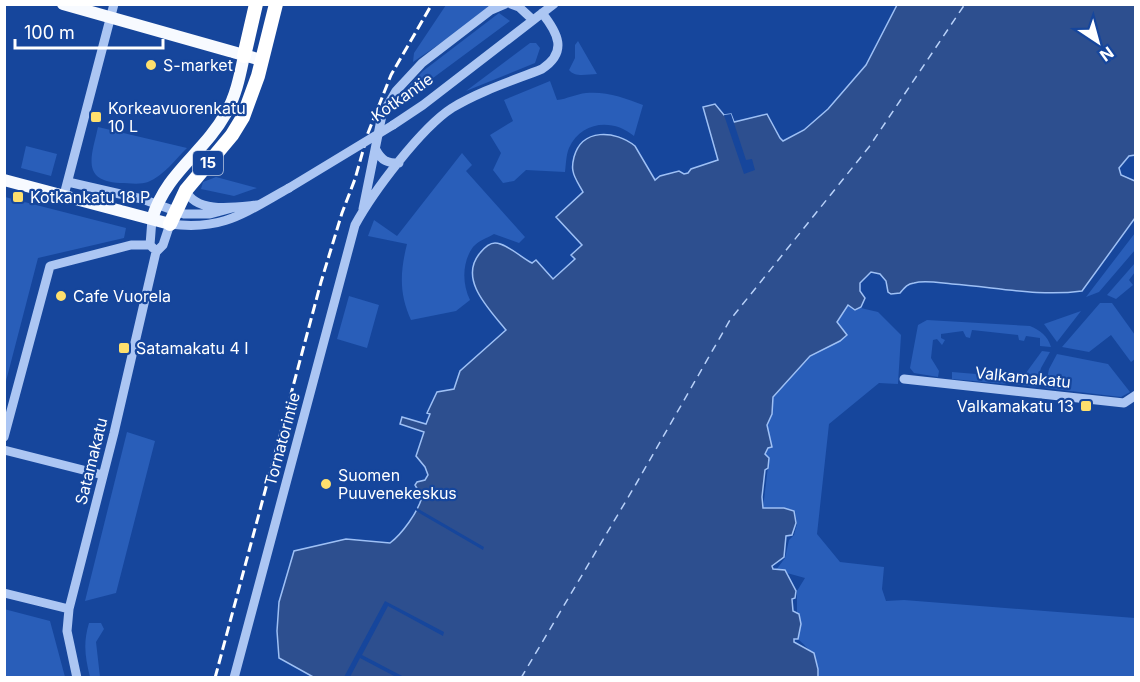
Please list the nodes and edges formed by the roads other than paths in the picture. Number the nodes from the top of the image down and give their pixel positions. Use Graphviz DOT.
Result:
graph roads {
  1 [pos="63,4"];
  2 [pos="114,4"];
  3 [pos="256,4"];
  4 [pos="276,4"];
  5 [pos="505,4"];
  6 [pos="511,4"];
  7 [pos="554,4"];
  8 [pos="542,13"];
  9 [pos="111,18"];
  10 [pos="532,20"];
  11 [pos="244,56"];
  12 [pos="261,60"];
  13 [pos="376,150"];
  14 [pos="399,163"];
  15 [pos="4,180"];
  16 [pos="68,182"];
  17 [pos="186,190"];
  18 [pos="64,195"];
  19 [pos="156,204"];
  20 [pos="260,204"];
  21 [pos="236,207"];
  22 [pos="363,210"];
  23 [pos="172,217"];
  24 [pos="152,219"];
  25 [pos="153,248"];
  26 [pos="904,379"];
  27 [pos="1136,395"];
  28 [pos="4,437"];
  29 [pos="4,450"];
  30 [pos="103,475"];
  31 [pos="4,593"];
  32 [pos="69,609"];
  33 [pos="77,678"];
  34 [pos="234,678"];
  1 -- 9 [label="main road"];
  2 -- 9 [label="street"];
  3 -- 11 [label="highway, 15"];
  4 -- 12 [label="highway, 15"];
  5 -- 13 [label="street, Tornatorintie"];
  6 -- 10 [label="street"];
  7 -- 8 [label="street, Kotkantie"];
  8 -- 10 [label="street, Kotkantie"];
  8 -- 14 [label="street, Tornatorintie"];
  9 -- 11 [label="main road"];
  9 -- 16 [label="street"];
  10 -- 20 [label="street, Kotkantie, bridge"];
  11 -- 12 [label="main road"];
  11 -- 19 [label="main road, 15"];
  12 -- 17 [label="highway, 15"];
  13 -- 14 [label="street"];
  13 -- 22 [label="street, Tornatorintie"];
  14 -- 22 [label="street, Tornatorintie"];
  15 -- 18 [label="main road, Kotkantie"];
  16 -- 18 [label="street"];
  16 -- 19 [label="street, Kotkantie"];
  17 -- 21 [label="street, Kotkantie"];
  17 -- 23 [label="highway, 15"];
  18 -- 24 [label="main road, Kotkantie"];
  19 -- 23 [label="street, Kotkantie"];
  19 -- 24 [label="main road, 15"];
  20 -- 21 [label="street, Kotkantie"];
  20 -- 23 [label="street, Kotkantie"];
  21 -- 23 [label="street, Kotkantie"];
  22 -- 34 [label="street, Tornatorintie"];
  23 -- 24 [label="main road, Kotkantie"];
  23 -- 25 [label="street, Satamakatu"];
  24 -- 25 [label="street, Satamakatu"];
  25 -- 28 [label="street"];
  25 -- 30 [label="street, Satamakatu"];
  26 -- 27 [label="street, Valkamakatu"];
  29 -- 30 [label="street"];
  30 -- 32 [label="street, Satamakatu"];
  31 -- 32 [label="street"];
  32 -- 33 [label="street, Satamakatu"];
}
